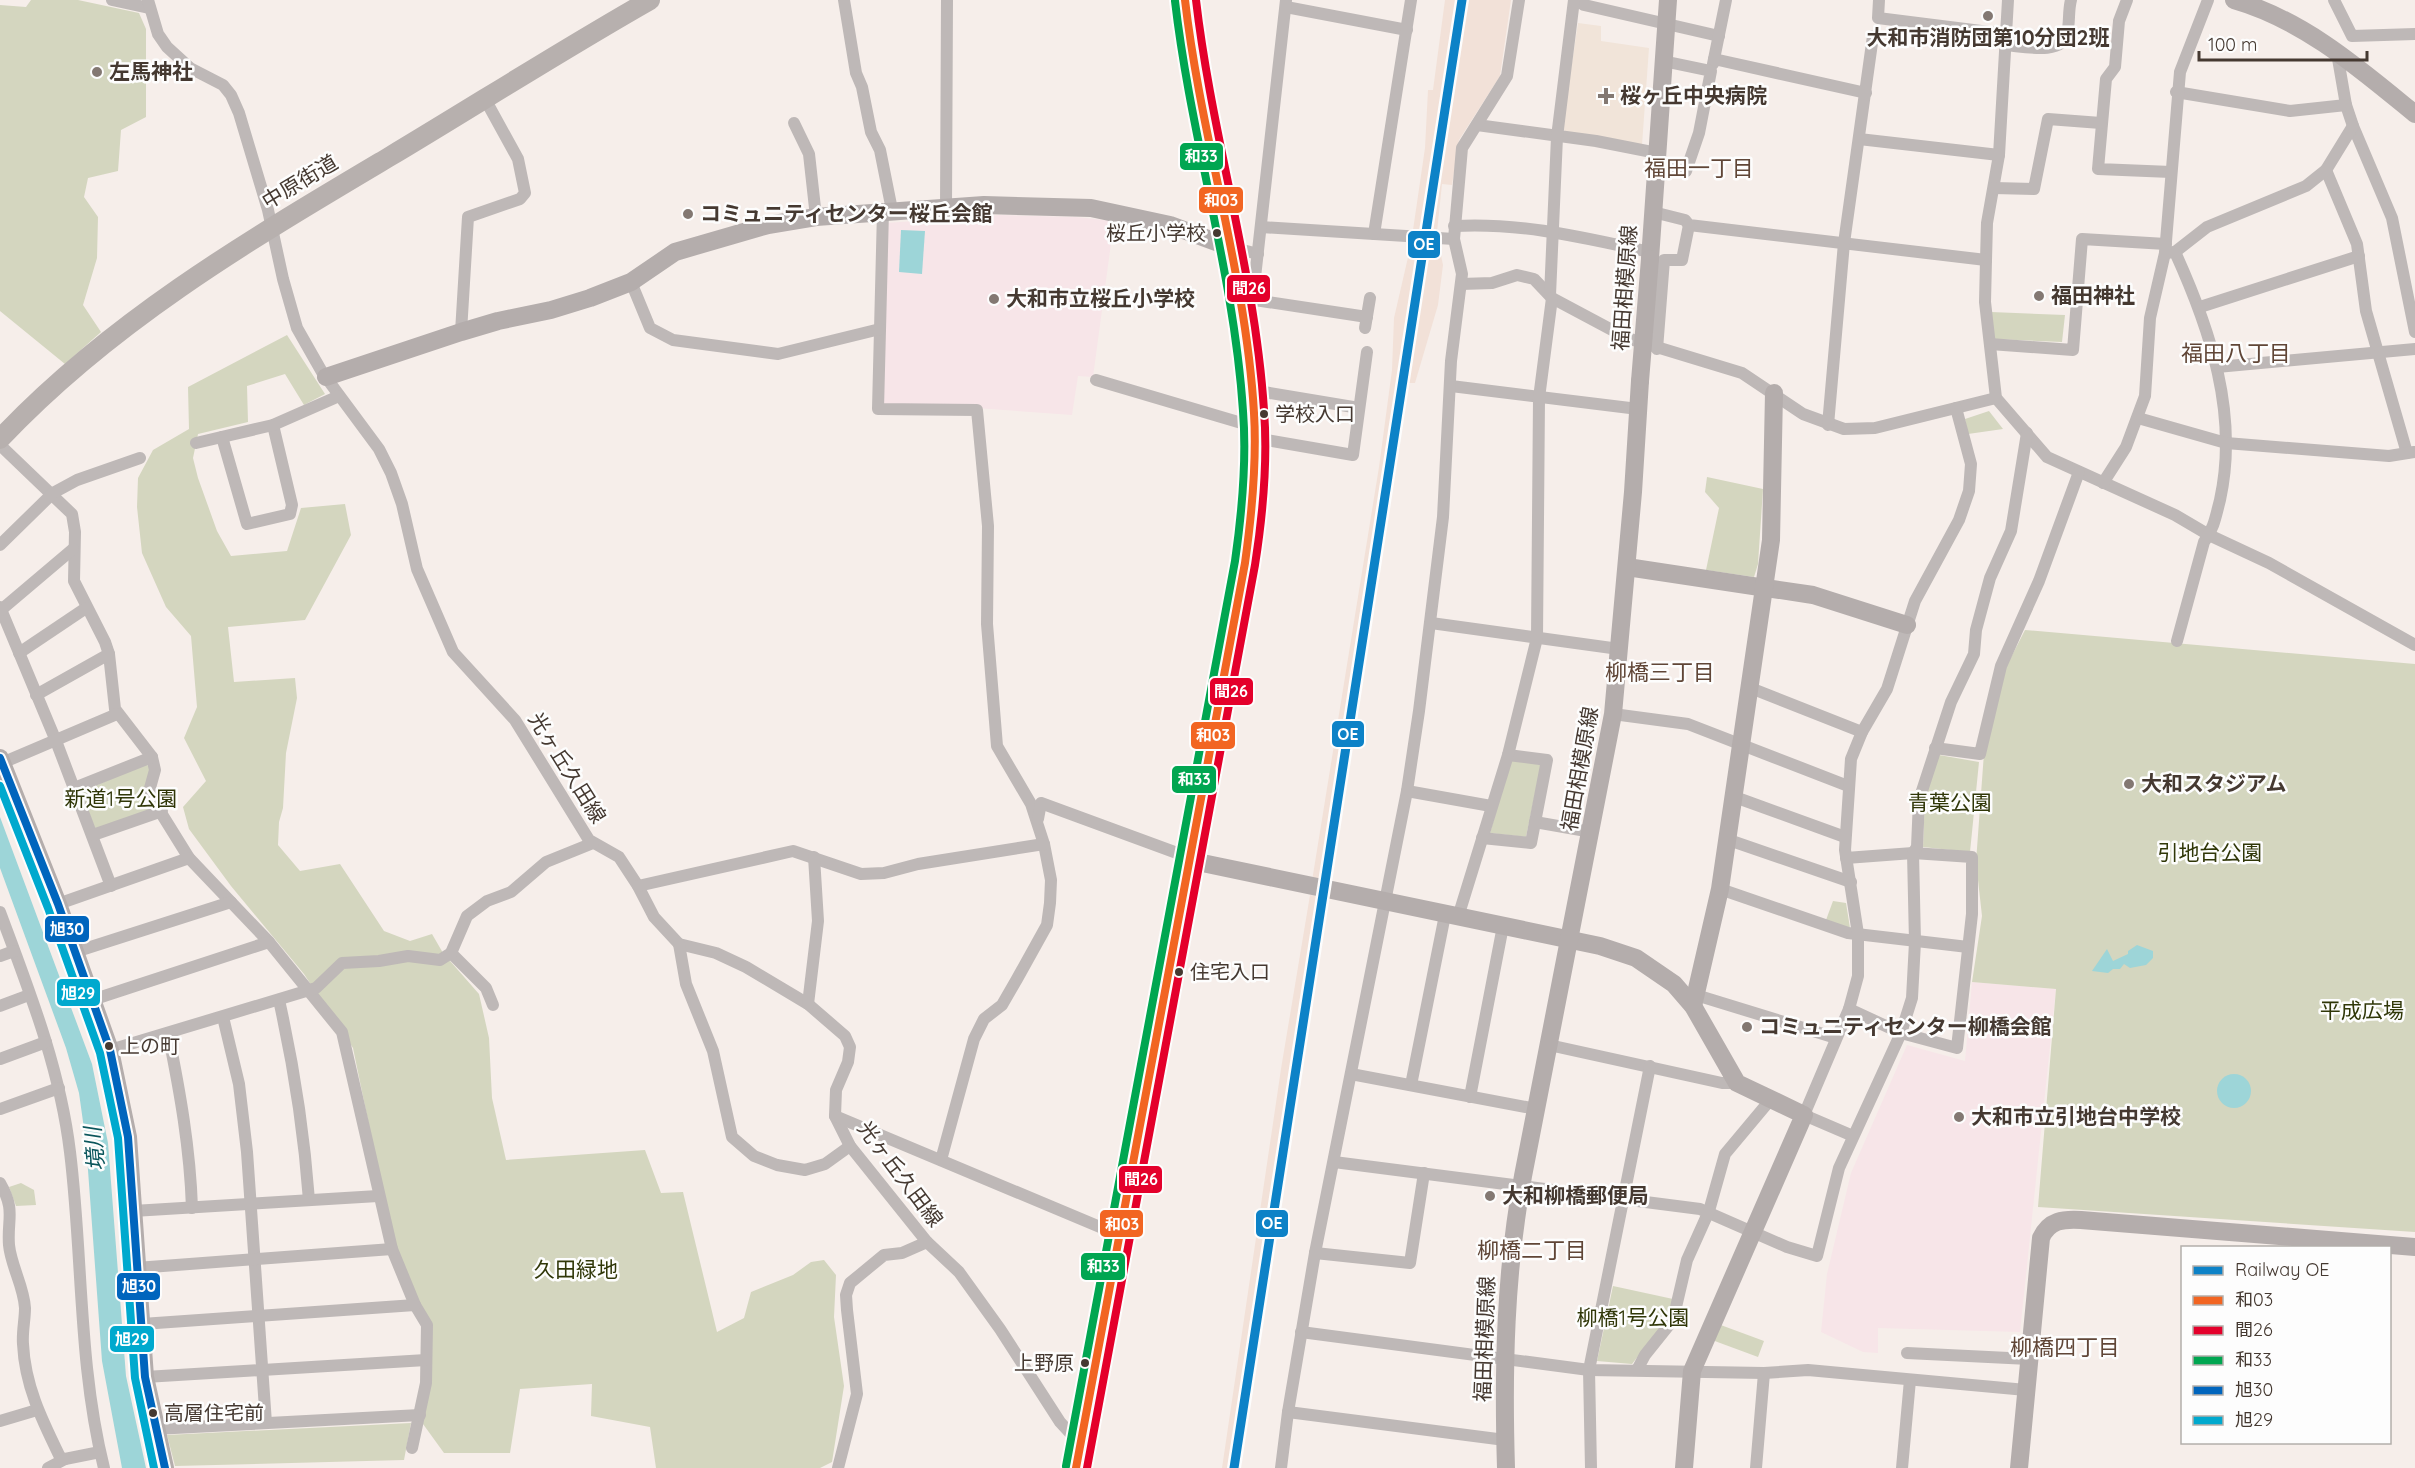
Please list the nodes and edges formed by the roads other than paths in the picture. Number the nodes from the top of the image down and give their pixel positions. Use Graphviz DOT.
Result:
graph roads {
  1 [pos="112,0"];
  2 [pos="844,0"];
  3 [pos="946,0"];
  4 [pos="1185,0"];
  5 [pos="1411,0"];
  6 [pos="1519,0"];
  7 [pos="1576,0"];
  8 [pos="1668,0"];
  9 [pos="1726,0"];
  10 [pos="1879,0"];
  11 [pos="2008,0"];
  12 [pos="2071,0"];
  13 [pos="2127,0"];
  14 [pos="2208,0"];
  15 [pos="2234,0"];
  16 [pos="2334,0"];
  17 [pos="648,1"];
  18 [pos="149,4"];
  19 [pos="1286,4"];
  20 [pos="1666,24"];
  21 [pos="1407,30"];
  22 [pos="2415,34"];
  23 [pos="1719,36"];
  24 [pos="1873,36"];
  25 [pos="2005,39"];
  26 [pos="2337,53"];
  27 [pos="1663,61"];
  28 [pos="1713,65"];
  29 [pos="2176,92"];
  30 [pos="1866,93"];
  31 [pos="485,99"];
  32 [pos="2346,105"];
  33 [pos="2415,114"];
  34 [pos="794,123"];
  35 [pos="2101,123"];
  36 [pos="1477,125"];
  37 [pos="2353,126"];
  38 [pos="1557,137"];
  39 [pos="1859,139"];
  40 [pos="1999,155"];
  41 [pos="1656,159"];
  42 [pos="2325,170"];
  43 [pos="2171,172"];
  44 [pos="1994,188"];
  45 [pos="946,207"];
  46 [pos="887,211"];
  47 [pos="1653,212"];
  48 [pos="816,217"];
  49 [pos="1689,225"];
  50 [pos="271,227"];
  51 [pos="1261,227"];
  52 [pos="1552,232"];
  53 [pos="1454,233"];
  54 [pos="1374,234"];
  55 [pos="1844,243"];
  56 [pos="1227,246"];
  57 [pos="2169,250"];
  58 [pos="1258,254"];
  59 [pos="1650,255"];
  60 [pos="2359,256"];
  61 [pos="1986,260"];
  62 [pos="631,282"];
  63 [pos="1461,284"];
  64 [pos="1551,296"];
  65 [pos="1370,298"];
  66 [pos="1255,300"];
  67 [pos="2200,307"];
  68 [pos="880,329"];
  69 [pos="461,332"];
  70 [pos="2415,332"];
  71 [pos="1245,344"];
  72 [pos="1990,344"];
  73 [pos="1657,349"];
  74 [pos="2415,350"];
  75 [pos="1367,352"];
  76 [pos="2377,352"];
  77 [pos="2217,367"];
  78 [pos="326,377"];
  79 [pos="1096,380"];
  80 [pos="1451,386"];
  81 [pos="1252,390"];
  82 [pos="1774,393"];
  83 [pos="339,396"];
  84 [pos="1539,398"];
  85 [pos="1996,398"];
  86 [pos="1359,408"];
  87 [pos="1956,408"];
  88 [pos="1638,409"];
  89 [pos="2138,418"];
  90 [pos="273,425"];
  91 [pos="1828,425"];
  92 [pos="1255,433"];
  93 [pos="2027,433"];
  94 [pos="222,437"];
  95 [pos="0,439"];
  96 [pos="196,443"];
  97 [pos="2226,443"];
  98 [pos="0,445"];
  99 [pos="2411,452"];
  100 [pos="140,458"];
  101 [pos="2079,472"];
  102 [pos="2103,483"];
  103 [pos="53,493"];
  104 [pos="2209,535"];
  105 [pos="0,545"];
  106 [pos="73,549"];
  107 [pos="1627,567"];
  108 [pos="1764,588"];
  109 [pos="86,608"];
  110 [pos="1,609"];
  111 [pos="1431,623"];
  112 [pos="1907,625"];
  113 [pos="1537,638"];
  114 [pos="2177,641"];
  115 [pos="2415,645"];
  116 [pos="1619,649"];
  117 [pos="19,653"];
  118 [pos="109,654"];
  119 [pos="1748,687"];
  120 [pos="36,695"];
  121 [pos="117,714"];
  122 [pos="1613,714"];
  123 [pos="1862,732"];
  124 [pos="56,741"];
  125 [pos="1740,744"];
  126 [pos="1935,748"];
  127 [pos="1508,754"];
  128 [pos="152,757"];
  129 [pos="1,761"];
  130 [pos="1848,786"];
  131 [pos="74,788"];
  132 [pos="1407,791"];
  133 [pos="1732,796"];
  134 [pos="1491,806"];
  135 [pos="162,811"];
  136 [pos="1534,822"];
  137 [pos="1037,824"];
  138 [pos="1592,832"];
  139 [pos="93,835"];
  140 [pos="1845,837"];
  141 [pos="1482,838"];
  142 [pos="1726,839"];
  143 [pos="592,843"];
  144 [pos="1044,844"];
  145 [pos="1913,853"];
  146 [pos="814,857"];
  147 [pos="189,858"];
  148 [pos="1846,858"];
  149 [pos="1188,860"];
  150 [pos="1851,882"];
  151 [pos="111,886"];
  152 [pos="638,886"];
  153 [pos="1720,889"];
  154 [pos="231,902"];
  155 [pos="1384,902"];
  156 [pos="58,904"];
  157 [pos="0,912"];
  158 [pos="1451,916"];
  159 [pos="1503,926"];
  160 [pos="1858,934"];
  161 [pos="1570,940"];
  162 [pos="269,942"];
  163 [pos="1915,942"];
  164 [pos="679,944"];
  165 [pos="1968,947"];
  166 [pos="14,951"];
  167 [pos="75,952"];
  168 [pos="451,953"];
  169 [pos="0,956"];
  170 [pos="310,990"];
  171 [pos="29,995"];
  172 [pos="92,1000"];
  173 [pos="279,1000"];
  174 [pos="1694,1000"];
  175 [pos="808,1004"];
  176 [pos="493,1005"];
  177 [pos="0,1006"];
  178 [pos="1849,1009"];
  179 [pos="223,1017"];
  180 [pos="1901,1033"];
  181 [pos="168,1034"];
  182 [pos="1836,1038"];
  183 [pos="46,1042"];
  184 [pos="1549,1045"];
  185 [pos="110,1050"];
  186 [pos="0,1059"];
  187 [pos="1650,1066"];
  188 [pos="1351,1074"];
  189 [pos="1737,1083"];
  190 [pos="1411,1085"];
  191 [pos="59,1088"];
  192 [pos="1470,1097"];
  193 [pos="1770,1099"];
  194 [pos="0,1109"];
  195 [pos="1536,1109"];
  196 [pos="1804,1115"];
  197 [pos="835,1116"];
  198 [pos="1853,1136"];
  199 [pos="850,1146"];
  200 [pos="941,1160"];
  201 [pos="1334,1162"];
  202 [pos="1424,1173"];
  203 [pos="0,1184"];
  204 [pos="1521,1186"];
  205 [pos="378,1196"];
  206 [pos="1623,1199"];
  207 [pos="309,1200"];
  208 [pos="251,1204"];
  209 [pos="192,1208"];
  210 [pos="133,1211"];
  211 [pos="1709,1211"];
  212 [pos="5,1232"];
  213 [pos="1753,1232"];
  214 [pos="1119,1235"];
  215 [pos="927,1242"];
  216 [pos="2415,1247"];
  217 [pos="392,1249"];
  218 [pos="1315,1253"];
  219 [pos="255,1259"];
  220 [pos="136,1268"];
  221 [pos="415,1305"];
  222 [pos="259,1316"];
  223 [pos="142,1324"];
  224 [pos="1301,1332"];
  225 [pos="1907,1353"];
  226 [pos="2029,1359"];
  227 [pos="426,1360"];
  228 [pos="1504,1360"];
  229 [pos="263,1370"];
  230 [pos="1589,1370"];
  231 [pos="1637,1370"];
  232 [pos="1692,1371"];
  233 [pos="1764,1373"];
  234 [pos="146,1377"];
  235 [pos="1910,1380"];
  236 [pos="2026,1390"];
  237 [pos="37,1410"];
  238 [pos="1288,1412"];
  239 [pos="420,1416"];
  240 [pos="0,1420"];
  241 [pos="266,1423"];
  242 [pos="155,1429"];
  243 [pos="1081,1438"];
  244 [pos="1505,1440"];
  245 [pos="412,1448"];
  246 [pos="100,1452"];
  247 [pos="65,1459"];
  248 [pos="48,1468"];
  249 [pos="104,1468"];
  250 [pos="165,1468"];
  251 [pos="838,1468"];
  252 [pos="1076,1468"];
  253 [pos="1281,1468"];
  254 [pos="1506,1468"];
  255 [pos="1591,1468"];
  256 [pos="1684,1468"];
  257 [pos="1756,1468"];
  258 [pos="1902,1468"];
  259 [pos="2019,1468"];
  1 -- 18 [label="street"];
  2 -- 46 [label="street"];
  3 -- 45 [label="street"];
  4 -- 56 [label="highway"];
  5 -- 21 [label="street"];
  6 -- 36 [label="street"];
  7 -- 20 [label="street"];
  7 -- 38 [label="street"];
  8 -- 20 [label="street, 福田相模原線"];
  9 -- 23 [label="street"];
  10 -- 25 [label="street"];
  11 -- 25 [label="street"];
  12 -- 25 [label="street"];
  13 -- 35 [label="street"];
  14 -- 29 [label="street"];
  15 -- 26 [label="street"];
  16 -- 22 [label="street"];
  17 -- 31 [label="main road, 中原街道"];
  18 -- 50 [label="street, 光ヶ丘久田線"];
  19 -- 21 [label="street"];
  19 -- 51 [label="street"];
  20 -- 23 [label="street"];
  20 -- 27 [label="street, 福田相模原線"];
  21 -- 54 [label="street"];
  23 -- 28 [label="street"];
  24 -- 30 [label="street"];
  25 -- 40 [label="street"];
  26 -- 32 [label="street"];
  26 -- 33 [label="street"];
  27 -- 28 [label="street"];
  27 -- 41 [label="street, 福田相模原線"];
  28 -- 30 [label="street"];
  28 -- 41 [label="street"];
  29 -- 32 [label="street"];
  29 -- 43 [label="street"];
  30 -- 39 [label="street"];
  31 -- 50 [label="main road, 中原街道"];
  31 -- 69 [label="street"];
  32 -- 37 [label="street"];
  34 -- 48 [label="street"];
  35 -- 43 [label="street"];
  35 -- 44 [label="street"];
  36 -- 38 [label="street"];
  36 -- 53 [label="street"];
  37 -- 42 [label="street"];
  37 -- 70 [label="street"];
  38 -- 41 [label="street"];
  38 -- 52 [label="street"];
  39 -- 40 [label="street"];
  39 -- 55 [label="street"];
  40 -- 44 [label="street"];
  41 -- 47 [label="street, 福田相模原線"];
  42 -- 57 [label="street"];
  42 -- 60 [label="street"];
  43 -- 57 [label="street"];
  44 -- 61 [label="street"];
  45 -- 46 [label="street"];
  45 -- 56 [label="street"];
  46 -- 48 [label="street"];
  46 -- 68 [label="street"];
  47 -- 49 [label="street"];
  47 -- 59 [label="street, 福田相模原線"];
  48 -- 62 [label="street"];
  49 -- 55 [label="street"];
  49 -- 73 [label="street"];
  50 -- 78 [label="street, 光ヶ丘久田線"];
  50 -- 95 [label="main road, 中原街道"];
  51 -- 54 [label="street"];
  51 -- 58 [label="street"];
  52 -- 53 [label="street"];
  52 -- 59 [label="street"];
  52 -- 64 [label="street"];
  53 -- 54 [label="street"];
  53 -- 63 [label="street"];
  55 -- 61 [label="street"];
  55 -- 91 [label="street"];
  56 -- 58 [label="street"];
  56 -- 71 [label="highway"];
  57 -- 67 [label="street"];
  57 -- 72 [label="street"];
  57 -- 89 [label="street"];
  58 -- 66 [label="street"];
  59 -- 88 [label="street, 福田相模原線, bridge"];
  60 -- 67 [label="street"];
  60 -- 76 [label="street"];
  61 -- 72 [label="street"];
  62 -- 68 [label="street"];
  62 -- 69 [label="street"];
  63 -- 64 [label="street"];
  63 -- 80 [label="street"];
  64 -- 73 [label="street"];
  64 -- 84 [label="street"];
  65 -- 66 [label="street"];
  66 -- 71 [label="street"];
  67 -- 77 [label="street"];
  68 -- 137 [label="street"];
  69 -- 78 [label="street"];
  71 -- 81 [label="highway"];
  72 -- 85 [label="street"];
  73 -- 82 [label="street"];
  74 -- 76 [label="street"];
  75 -- 86 [label="street"];
  76 -- 77 [label="street"];
  76 -- 99 [label="street"];
  77 -- 97 [label="street"];
  78 -- 83 [label="street, 光ヶ丘久田線"];
  79 -- 92 [label="street"];
  80 -- 84 [label="street"];
  80 -- 111 [label="street"];
  81 -- 86 [label="street"];
  81 -- 92 [label="highway"];
  82 -- 91 [label="street"];
  82 -- 108 [label="street"];
  83 -- 90 [label="street"];
  83 -- 143 [label="street, 光ヶ丘久田線"];
  84 -- 88 [label="street"];
  84 -- 113 [label="street"];
  85 -- 87 [label="street"];
  85 -- 93 [label="street"];
  86 -- 92 [label="street"];
  87 -- 91 [label="street"];
  87 -- 112 [label="street"];
  88 -- 107 [label="street, 福田相模原線"];
  89 -- 97 [label="street"];
  89 -- 102 [label="street"];
  90 -- 94 [label="street"];
  90 -- 94 [label="street"];
  92 -- 149 [label="highway"];
  93 -- 101 [label="street"];
  93 -- 126 [label="street"];
  94 -- 96 [label="street"];
  97 -- 99 [label="street"];
  97 -- 104 [label="street"];
  98 -- 103 [label="street"];
  100 -- 103 [label="street"];
  101 -- 102 [label="street"];
  101 -- 126 [label="street"];
  102 -- 104 [label="street"];
  103 -- 105 [label="street"];
  103 -- 106 [label="street"];
  104 -- 114 [label="street"];
  104 -- 115 [label="street"];
  106 -- 109 [label="street"];
  106 -- 110 [label="street"];
  107 -- 108 [label="street"];
  107 -- 116 [label="street, 福田相模原線"];
  108 -- 112 [label="street"];
  108 -- 119 [label="street"];
  109 -- 117 [label="street"];
  109 -- 118 [label="street"];
  110 -- 117 [label="street"];
  111 -- 113 [label="street"];
  111 -- 132 [label="street"];
  112 -- 123 [label="street"];
  113 -- 116 [label="street"];
  113 -- 127 [label="street"];
  116 -- 122 [label="street, 福田相模原線"];
  117 -- 120 [label="street"];
  118 -- 120 [label="street"];
  118 -- 121 [label="street"];
  119 -- 123 [label="street"];
  119 -- 125 [label="street"];
  120 -- 124 [label="street"];
  121 -- 124 [label="street"];
  121 -- 128 [label="street"];
  122 -- 125 [label="street"];
  122 -- 138 [label="street, 福田相模原線"];
  123 -- 130 [label="street"];
  124 -- 129 [label="street"];
  124 -- 131 [label="street"];
  125 -- 130 [label="street"];
  125 -- 133 [label="street"];
  126 -- 145 [label="street"];
  127 -- 134 [label="street"];
  127 -- 136 [label="street"];
  128 -- 131 [label="street"];
  128 -- 135 [label="street"];
  129 -- 156 [label="street"];
  130 -- 140 [label="street"];
  131 -- 139 [label="street"];
  132 -- 134 [label="street"];
  132 -- 155 [label="street"];
  133 -- 140 [label="street"];
  133 -- 142 [label="street"];
  134 -- 141 [label="street"];
  135 -- 139 [label="street"];
  135 -- 147 [label="street"];
  136 -- 138 [label="street"];
  136 -- 141 [label="street"];
  137 -- 144 [label="street"];
  137 -- 149 [label="street"];
  138 -- 161 [label="street, 福田相模原線"];
  139 -- 151 [label="street"];
  140 -- 148 [label="street"];
  141 -- 158 [label="street"];
  142 -- 150 [label="street"];
  142 -- 153 [label="street"];
  143 -- 152 [label="street, 光ヶ丘久田線"];
  143 -- 168 [label="street"];
  144 -- 146 [label="street"];
  144 -- 200 [label="street"];
  145 -- 148 [label="street"];
  145 -- 163 [label="street"];
  145 -- 165 [label="street"];
  146 -- 152 [label="street"];
  146 -- 175 [label="street"];
  147 -- 151 [label="street"];
  147 -- 154 [label="street"];
  148 -- 150 [label="street"];
  149 -- 155 [label="street"];
  149 -- 214 [label="highway"];
  150 -- 160 [label="street"];
  151 -- 156 [label="street"];
  152 -- 164 [label="street, 光ヶ丘久田線"];
  153 -- 160 [label="street"];
  153 -- 174 [label="street"];
  154 -- 162 [label="street"];
  154 -- 167 [label="street"];
  155 -- 158 [label="street"];
  155 -- 188 [label="street"];
  156 -- 167 [label="street"];
  157 -- 166 [label="street"];
  158 -- 159 [label="street"];
  158 -- 190 [label="street"];
  159 -- 161 [label="street"];
  159 -- 192 [label="street"];
  160 -- 163 [label="street"];
  160 -- 178 [label="street"];
  161 -- 174 [label="street"];
  161 -- 184 [label="street, 福田相模原線"];
  162 -- 170 [label="street"];
  162 -- 172 [label="street"];
  163 -- 165 [label="street"];
  163 -- 180 [label="street"];
  164 -- 175 [label="street, 光ヶ丘久田線"];
  164 -- 199 [label="street"];
  165 -- 180 [label="street"];
  166 -- 169 [label="street"];
  166 -- 171 [label="street"];
  167 -- 172 [label="street"];
  168 -- 170 [label="street"];
  168 -- 176 [label="street"];
  170 -- 173 [label="street"];
  170 -- 205 [label="street"];
  171 -- 177 [label="street"];
  171 -- 183 [label="street"];
  172 -- 185 [label="street"];
  173 -- 179 [label="street"];
  173 -- 207 [label="street"];
  174 -- 182 [label="street"];
  174 -- 189 [label="street"];
  175 -- 197 [label="street, 光ヶ丘久田線"];
  178 -- 180 [label="street"];
  178 -- 182 [label="street"];
  179 -- 181 [label="street"];
  179 -- 208 [label="street"];
  180 -- 198 [label="street"];
  181 -- 185 [label="street"];
  181 -- 209 [label="street"];
  182 -- 196 [label="street"];
  183 -- 186 [label="street"];
  183 -- 191 [label="street"];
  184 -- 187 [label="street"];
  184 -- 195 [label="street, 福田相模原線"];
  185 -- 210 [label="street"];
  187 -- 189 [label="street"];
  187 -- 206 [label="street"];
  188 -- 190 [label="street"];
  188 -- 201 [label="street"];
  189 -- 193 [label="street"];
  190 -- 192 [label="street"];
  191 -- 194 [label="street"];
  191 -- 246 [label="street"];
  192 -- 195 [label="street"];
  193 -- 196 [label="street"];
  193 -- 211 [label="street"];
  195 -- 204 [label="street, 福田相模原線"];
  196 -- 198 [label="street"];
  196 -- 213 [label="street"];
  197 -- 199 [label="street, 光ヶ丘久田線"];
  197 -- 200 [label="street"];
  198 -- 213 [label="street"];
  199 -- 215 [label="street, 光ヶ丘久田線"];
  200 -- 214 [label="street"];
  201 -- 202 [label="street"];
  201 -- 218 [label="street"];
  202 -- 204 [label="street"];
  202 -- 218 [label="street"];
  203 -- 212 [label="street"];
  204 -- 206 [label="street"];
  204 -- 228 [label="street, 福田相模原線"];
  205 -- 207 [label="street"];
  205 -- 217 [label="street"];
  206 -- 211 [label="street"];
  206 -- 230 [label="street"];
  207 -- 208 [label="street"];
  208 -- 209 [label="street"];
  208 -- 219 [label="street"];
  209 -- 210 [label="street"];
  210 -- 220 [label="street"];
  211 -- 213 [label="street"];
  211 -- 231 [label="street"];
  212 -- 237 [label="street"];
  213 -- 232 [label="street"];
  214 -- 243 [label="highway"];
  215 -- 243 [label="street, 光ヶ丘久田線"];
  215 -- 251 [label="street"];
  216 -- 226 [label="street"];
  217 -- 219 [label="street"];
  217 -- 221 [label="street"];
  218 -- 224 [label="street"];
  219 -- 220 [label="street"];
  219 -- 222 [label="street"];
  220 -- 223 [label="street"];
  221 -- 222 [label="street"];
  221 -- 227 [label="street"];
  222 -- 223 [label="street"];
  222 -- 229 [label="street"];
  223 -- 234 [label="street"];
  224 -- 228 [label="street"];
  224 -- 238 [label="street"];
  225 -- 226 [label="street"];
  226 -- 236 [label="street"];
  227 -- 229 [label="street"];
  227 -- 239 [label="street"];
  228 -- 230 [label="street"];
  228 -- 244 [label="street, 福田相模原線"];
  229 -- 234 [label="street"];
  229 -- 241 [label="street"];
  230 -- 231 [label="street"];
  230 -- 255 [label="street"];
  231 -- 232 [label="street"];
  232 -- 233 [label="street"];
  232 -- 256 [label="street"];
  233 -- 235 [label="street"];
  233 -- 257 [label="street"];
  234 -- 242 [label="street"];
  235 -- 236 [label="street"];
  235 -- 258 [label="street"];
  236 -- 259 [label="street"];
  237 -- 240 [label="street"];
  237 -- 247 [label="street"];
  238 -- 244 [label="street"];
  238 -- 253 [label="street"];
  239 -- 241 [label="street"];
  239 -- 245 [label="street"];
  241 -- 242 [label="street"];
  242 -- 250 [label="street"];
  243 -- 252 [label="highway"];
  244 -- 254 [label="street, 福田相模原線"];
  246 -- 247 [label="street"];
  246 -- 249 [label="street"];
  247 -- 248 [label="street"];
}
